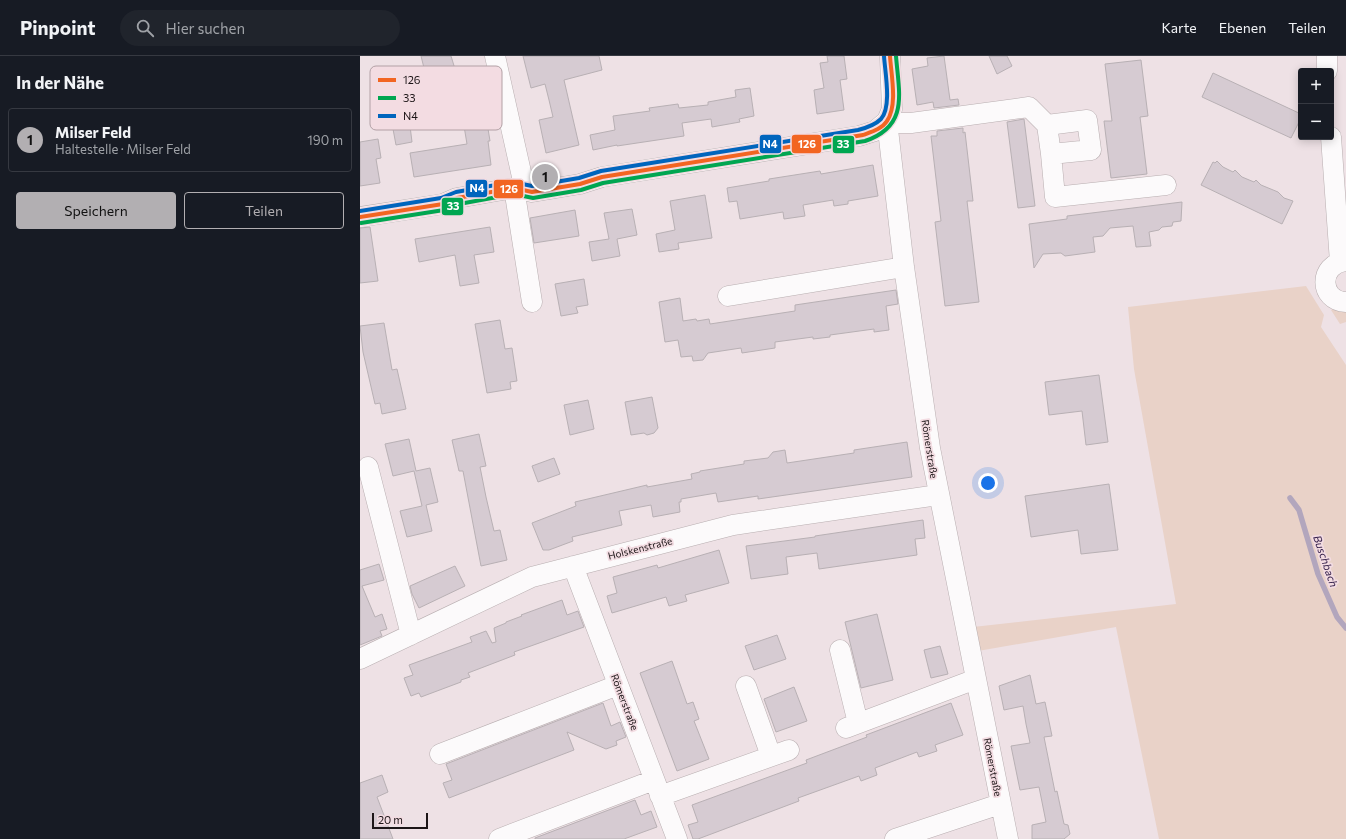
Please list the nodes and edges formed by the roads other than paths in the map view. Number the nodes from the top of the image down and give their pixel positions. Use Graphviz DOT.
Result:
graph roads {
  1 [pos="495,56"];
  2 [pos="890,56"];
  3 [pos="1327,56"];
  4 [pos="497,66"];
  5 [pos="1328,68"];
  6 [pos="502,95"];
  7 [pos="887,121"];
  8 [pos="1048,125"];
  9 [pos="1331,140"];
  10 [pos="1051,154"];
  11 [pos="1166,185"];
  12 [pos="519,189"];
  13 [pos="360,217"];
  14 [pos="1343,262"];
  15 [pos="904,267"];
  16 [pos="728,296"];
  17 [pos="532,302"];
  18 [pos="1346,302"];
  19 [pos="368,467"];
  20 [pos="938,495"];
  21 [pos="572,566"];
  22 [pos="411,635"];
  23 [pos="840,650"];
  24 [pos="360,659"];
  25 [pos="976,679"];
  26 [pos="618,685"];
  27 [pos="746,686"];
  28 [pos="440,754"];
  29 [pos="657,788"];
  30 [pos="1000,804"];
  31 [pos="499,839"];
  32 [pos="677,839"];
  33 [pos="895,839"];
  34 [pos="1008,839"];
  1 -- 4 [label="street"];
  2 -- 7 [label="street, Römerstraße"];
  3 -- 5 [label="street"];
  6 -- 12 [label="street"];
  7 -- 8 [label="street"];
  7 -- 12 [label="street"];
  7 -- 15 [label="street, Römerstraße"];
  8 -- 10 [label="street"];
  8 -- 10 [label="street"];
  9 -- 14 [label="street"];
  10 -- 11 [label="street"];
  12 -- 13 [label="street"];
  12 -- 17 [label="street"];
  14 -- 18 [label="street"];
  15 -- 16 [label="street"];
  15 -- 20 [label="street, Römerstraße"];
  19 -- 22 [label="street"];
  20 -- 21 [label="street, Holskenstraße"];
  20 -- 25 [label="street, Römerstraße"];
  21 -- 22 [label="street, Holskenstraße"];
  21 -- 26 [label="street, Römerstraße"];
  22 -- 24 [label="street, Holskenstraße"];
  23 -- 25 [label="street"];
  25 -- 30 [label="street, Römerstraße"];
  26 -- 28 [label="street"];
  26 -- 29 [label="street, Römerstraße"];
  27 -- 29 [label="street"];
  29 -- 31 [label="street"];
  29 -- 32 [label="street, Römerstraße"];
  30 -- 33 [label="street"];
  30 -- 34 [label="street, Römerstraße"];
}
